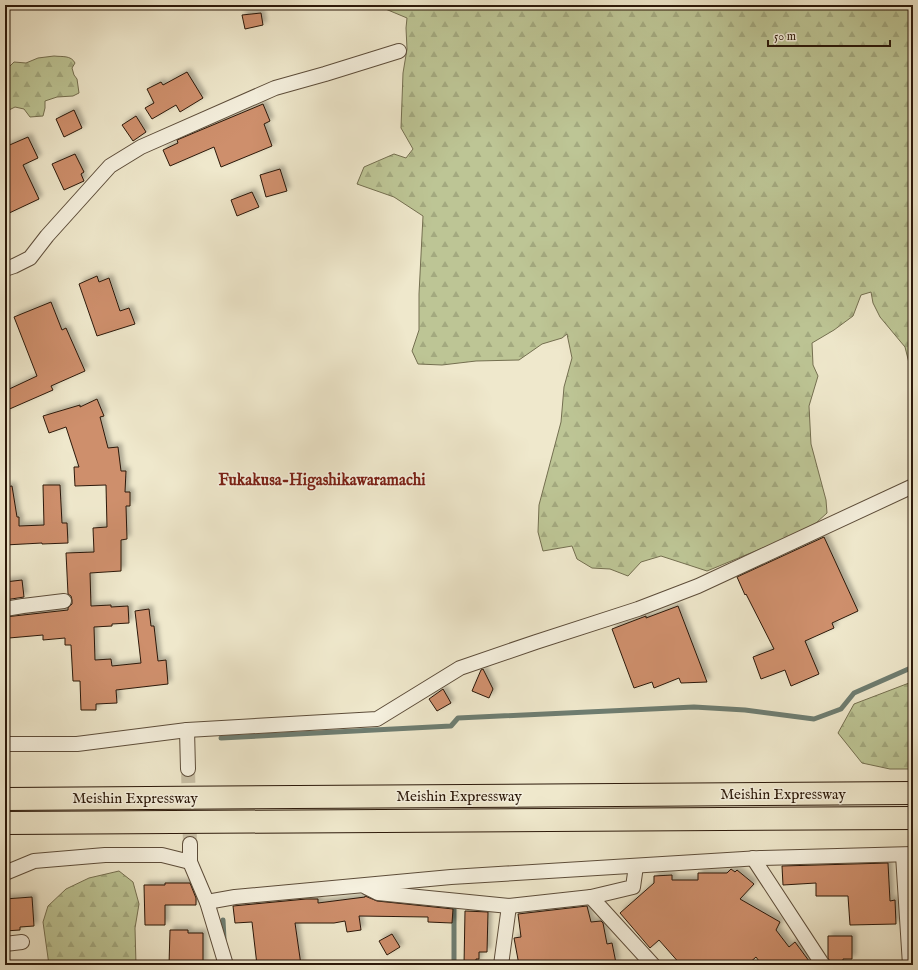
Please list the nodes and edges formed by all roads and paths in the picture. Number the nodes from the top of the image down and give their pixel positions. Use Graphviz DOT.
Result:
graph roads {
  1 [pos="399,51"];
  2 [pos="5,269"];
  3 [pos="913,486"];
  4 [pos="64,601"];
  5 [pos="5,609"];
  6 [pos="187,730"];
  7 [pos="5,744"];
  8 [pos="188,769"];
  9 [pos="913,793"];
  10 [pos="5,799"];
  11 [pos="913,818"];
  12 [pos="5,823"];
  13 [pos="190,844"];
  14 [pos="908,854"];
  15 [pos="753,858"];
  16 [pos="190,862"];
  17 [pos="636,866"];
  18 [pos="5,873"];
  19 [pos="364,886"];
  20 [pos="591,897"];
  21 [pos="207,902"];
  22 [pos="509,906"];
  23 [pos="22,942"];
  24 [pos="5,944"];
  25 [pos="226,965"];
  26 [pos="501,965"];
  27 [pos="652,965"];
  28 [pos="823,965"];
  29 [pos="910,965"];
  1 -- 2 [label="street"];
  3 -- 6 [label="street"];
  4 -- 5 [label="street"];
  6 -- 7 [label="street"];
  6 -- 8 [label="street"];
  9 -- 10 [label="highway, Meishin Expressway"];
  11 -- 12 [label="highway, Meishin Expressway"];
  13 -- 16 [label="street"];
  14 -- 15 [label="street"];
  14 -- 29 [label="street"];
  15 -- 17 [label="street"];
  15 -- 28 [label="street"];
  16 -- 18 [label="street"];
  16 -- 21 [label="street"];
  17 -- 19 [label="street"];
  17 -- 20 [label="street"];
  19 -- 21 [label="street"];
  19 -- 22 [label="street"];
  20 -- 22 [label="street"];
  20 -- 27 [label="street"];
  21 -- 25 [label="street"];
  22 -- 26 [label="street"];
  23 -- 24 [label="street"];
}
